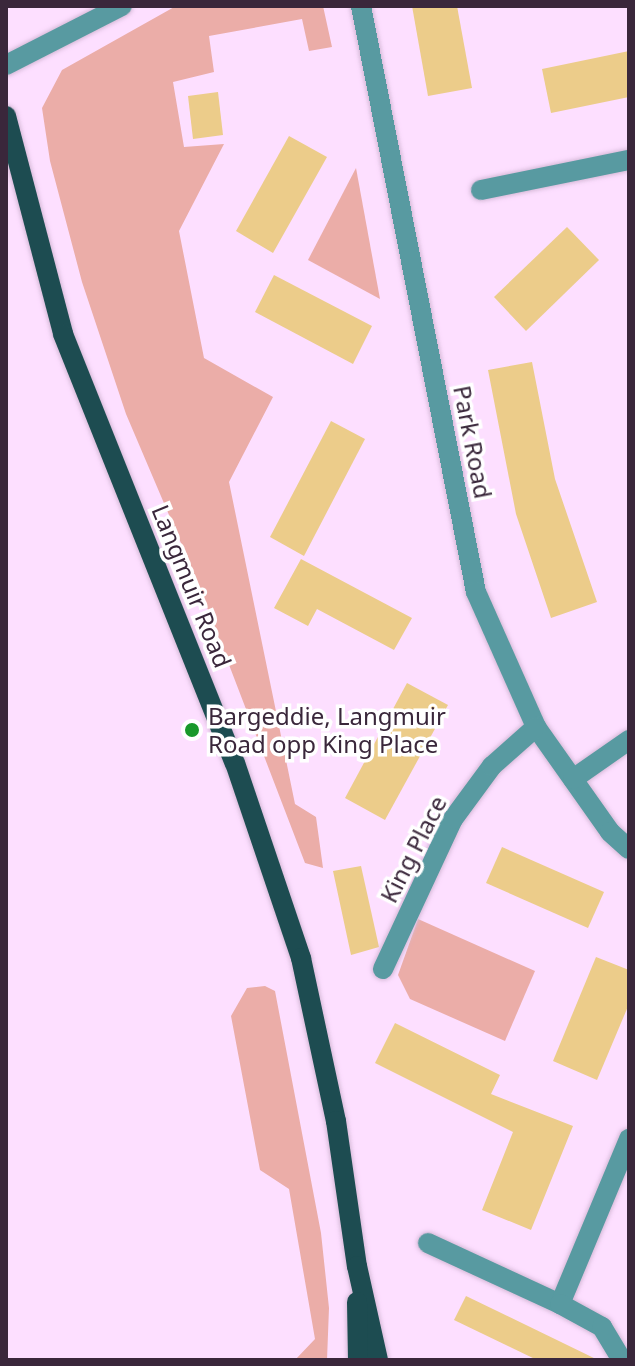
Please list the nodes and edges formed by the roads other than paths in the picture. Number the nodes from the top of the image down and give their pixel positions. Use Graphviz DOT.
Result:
graph roads {
  1 [pos="122,6"];
  2 [pos="361,6"];
  3 [pos="6,65"];
  4 [pos="6,116"];
  5 [pos="629,160"];
  6 [pos="481,190"];
  7 [pos="536,727"];
  8 [pos="629,740"];
  9 [pos="573,779"];
  10 [pos="629,849"];
  11 [pos="383,969"];
  12 [pos="629,1139"];
  13 [pos="428,1243"];
  14 [pos="357,1266"];
  15 [pos="560,1304"];
  16 [pos="358,1360"];
  17 [pos="378,1360"];
  18 [pos="622,1360"];
  1 -- 3 [label="street"];
  2 -- 7 [label="street, Park Road"];
  4 -- 14 [label="main road, Langmuir Road"];
  5 -- 6 [label="street"];
  7 -- 9 [label="street, Park Road"];
  7 -- 11 [label="street, King Place"];
  8 -- 9 [label="street"];
  9 -- 10 [label="street, Park Road"];
  12 -- 15 [label="street"];
  13 -- 15 [label="street"];
  14 -- 16 [label="main road, Langmuir Road"];
  14 -- 17 [label="main road, Langmuir Road"];
  15 -- 18 [label="street"];
}
